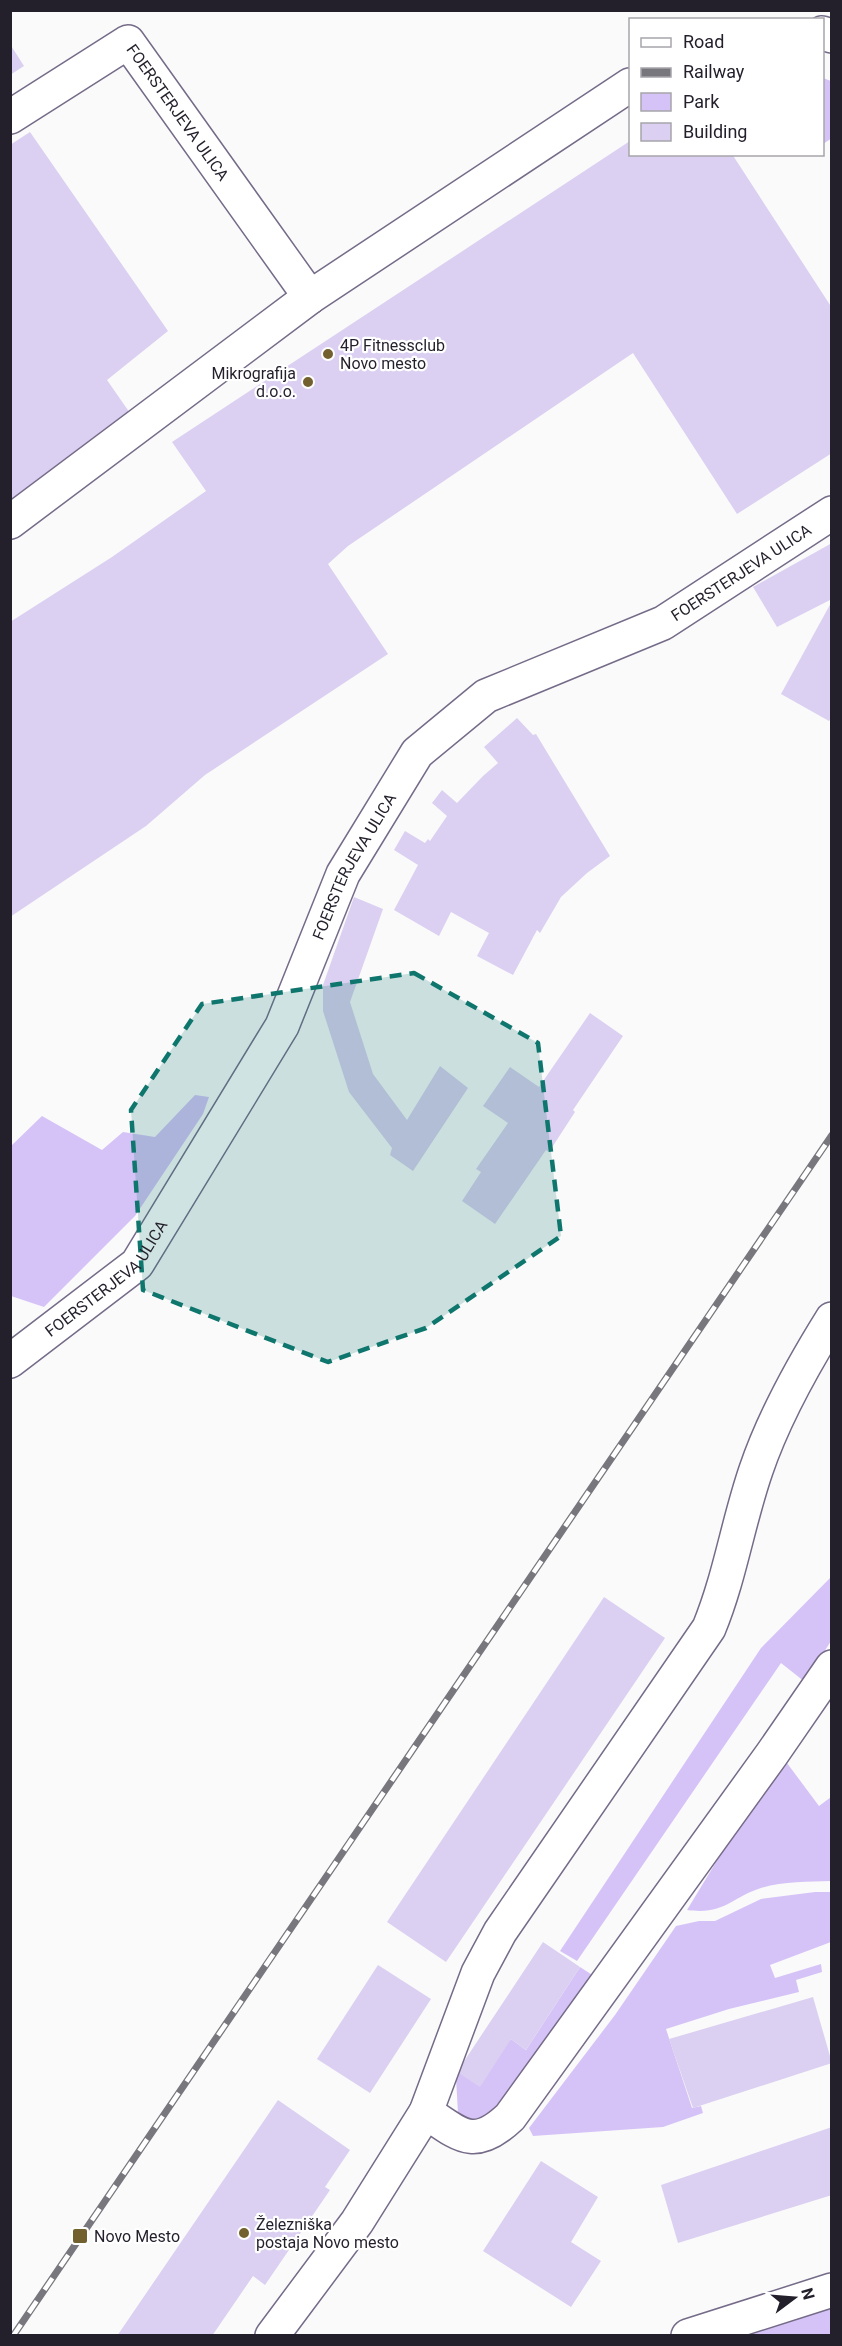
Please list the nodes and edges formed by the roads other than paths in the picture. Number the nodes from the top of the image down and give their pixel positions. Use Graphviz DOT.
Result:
graph roads {
  1 [pos="629,86"];
  2 [pos="10,117"];
  3 [pos="310,297"];
  4 [pos="831,513"];
  5 [pos="10,522"];
  6 [pos="831,1319"];
  7 [pos="10,1360"];
  8 [pos="831,1667"];
  9 [pos="426,2112"];
  10 [pos="831,2290"];
  11 [pos="272,2336"];
  12 [pos="687,2336"];
  1 -- 3 [label="street"];
  2 -- 3 [label="street, FOERSTERJEVA ULICA"];
  3 -- 5 [label="street"];
  4 -- 7 [label="street, FOERSTERJEVA ULICA"];
  6 -- 9 [label="street"];
  8 -- 9 [label="street"];
  9 -- 11 [label="street"];
  10 -- 12 [label="street"];
}
